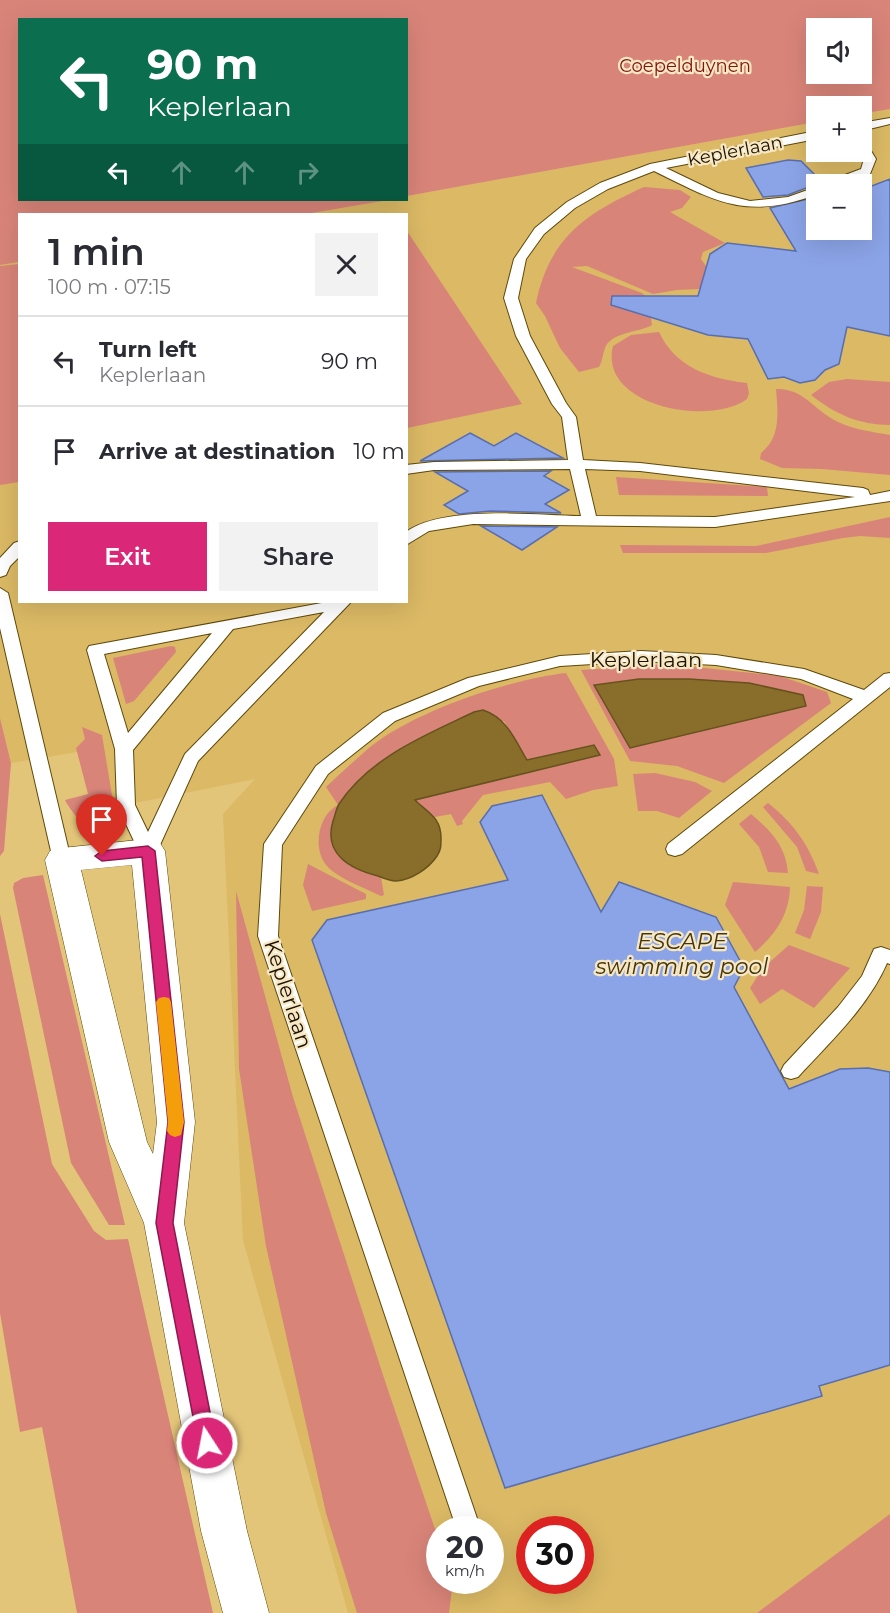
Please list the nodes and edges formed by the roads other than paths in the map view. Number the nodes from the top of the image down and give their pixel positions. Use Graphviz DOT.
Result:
graph roads {
  1 [pos="890,121"];
  2 [pos="872,125"];
  3 [pos="806,137"];
  4 [pos="869,162"];
  5 [pos="654,167"];
  6 [pos="858,174"];
  7 [pos="806,196"];
  8 [pos="578,465"];
  9 [pos="408,470"];
  10 [pos="888,496"];
  11 [pos="590,520"];
  12 [pos="408,539"];
  13 [pos="18,548"];
  14 [pos="0,572"];
  15 [pos="0,593"];
  16 [pos="342,603"];
  17 [pos="228,625"];
  18 [pos="890,678"];
  19 [pos="865,697"];
  20 [pos="124,749"];
  21 [pos="675,849"];
  22 [pos="148,851"];
  23 [pos="62,860"];
  24 [pos="886,955"];
  25 [pos="791,1071"];
  26 [pos="164,1223"];
  27 [pos="464,1516"];
  28 [pos="246,1613"];
  1 -- 2 [label="lane"];
  3 -- 5 [label="lane, Keplerlaan"];
  4 -- 6 [label="lane"];
  5 -- 7 [label="lane, Keplerlaan"];
  5 -- 8 [label="lane, Keplerlaan"];
  8 -- 9 [label="lane"];
  8 -- 10 [label="lane"];
  8 -- 11 [label="lane, Keplerlaan"];
  10 -- 11 [label="lane"];
  11 -- 12 [label="lane"];
  13 -- 14 [label="lane"];
  15 -- 23 [label="lane"];
  16 -- 17 [label="lane"];
  16 -- 22 [label="lane"];
  17 -- 20 [label="lane"];
  17 -- 20 [label="lane"];
  18 -- 19 [label="lane"];
  19 -- 21 [label="lane"];
  19 -- 27 [label="lane, Keplerlaan"];
  20 -- 22 [label="lane"];
  22 -- 23 [label="street"];
  22 -- 26 [label="street"];
  23 -- 26 [label="street"];
  24 -- 25 [label="lane"];
  26 -- 28 [label="street"];
}
